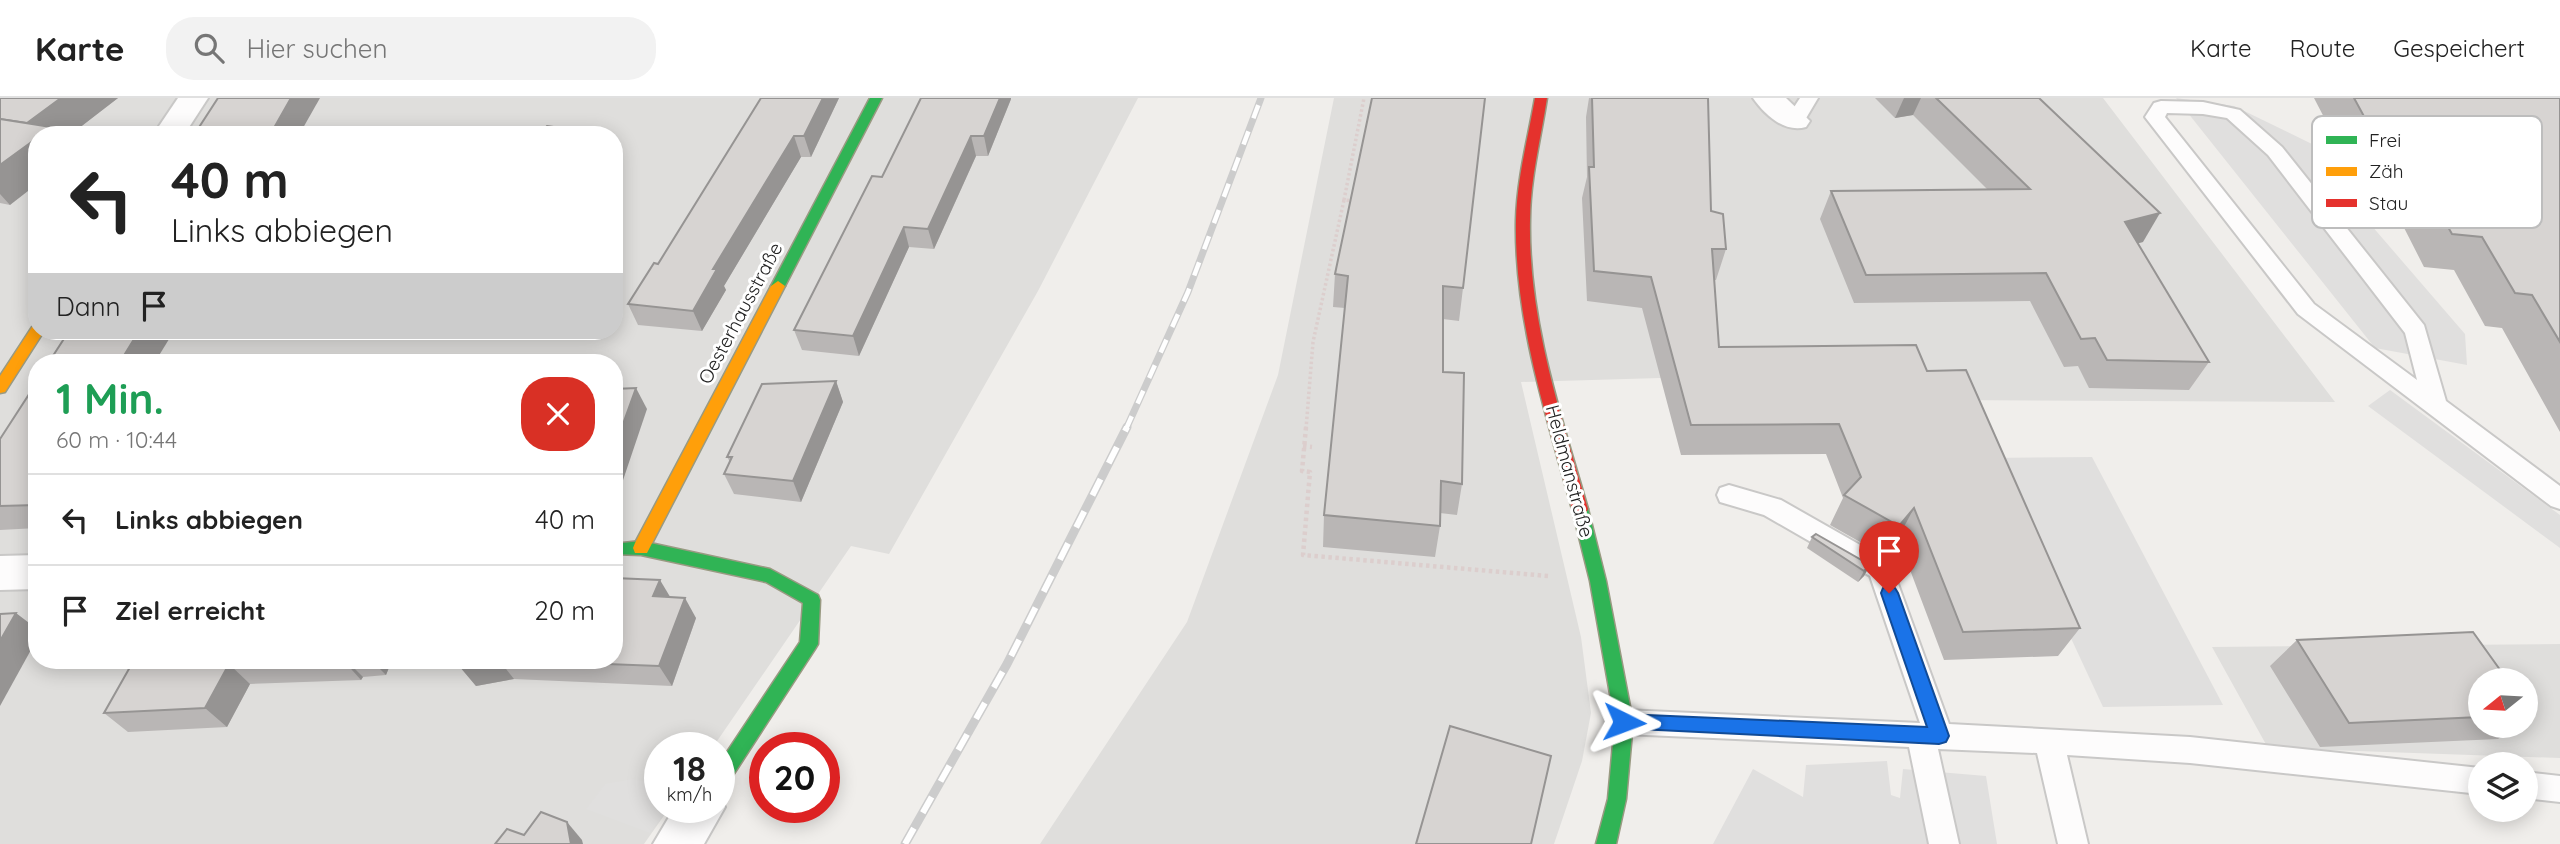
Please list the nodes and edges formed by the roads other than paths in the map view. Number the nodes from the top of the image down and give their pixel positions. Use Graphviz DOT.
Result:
graph roads {
  1 [pos="193,98"];
  2 [pos="876,98"];
  3 [pos="1541,98"];
  4 [pos="1768,98"];
  5 [pos="1802,109"];
  6 [pos="174,126"];
  7 [pos="2312,197"];
  8 [pos="2336,228"];
  9 [pos="31,340"];
  10 [pos="0,388"];
  11 [pos="2436,408"];
  12 [pos="1729,495"];
  13 [pos="2560,499"];
  14 [pos="641,548"];
  15 [pos="623,549"];
  16 [pos="28,572"];
  17 [pos="0,573"];
  18 [pos="1624,722"];
  19 [pos="1930,736"];
  20 [pos="2049,741"];
  21 [pos="735,756"];
  22 [pos="2468,780"];
  23 [pos="2538,786"];
  24 [pos="2560,789"];
  25 [pos="691,823"];
  26 [pos="677,844"];
  27 [pos="1606,844"];
  28 [pos="1944,844"];
  29 [pos="2074,844"];
  1 -- 6 [label="street"];
  2 -- 14 [label="street, Oesterhausstraße"];
  3 -- 18 [label="street, Heldmanstraße"];
  4 -- 5 [label="street"];
  7 -- 11 [label="lane"];
  8 -- 11 [label="lane"];
  9 -- 10 [label="street"];
  11 -- 13 [label="lane"];
  12 -- 19 [label="lane"];
  14 -- 15 [label="street"];
  14 -- 21 [label="street"];
  16 -- 17 [label="street"];
  18 -- 19 [label="lane"];
  18 -- 27 [label="street, Heldmanstraße"];
  19 -- 20 [label="lane"];
  19 -- 28 [label="lane"];
  20 -- 22 [label="lane"];
  20 -- 29 [label="lane"];
  23 -- 24 [label="lane"];
  25 -- 26 [label="street"];
}
